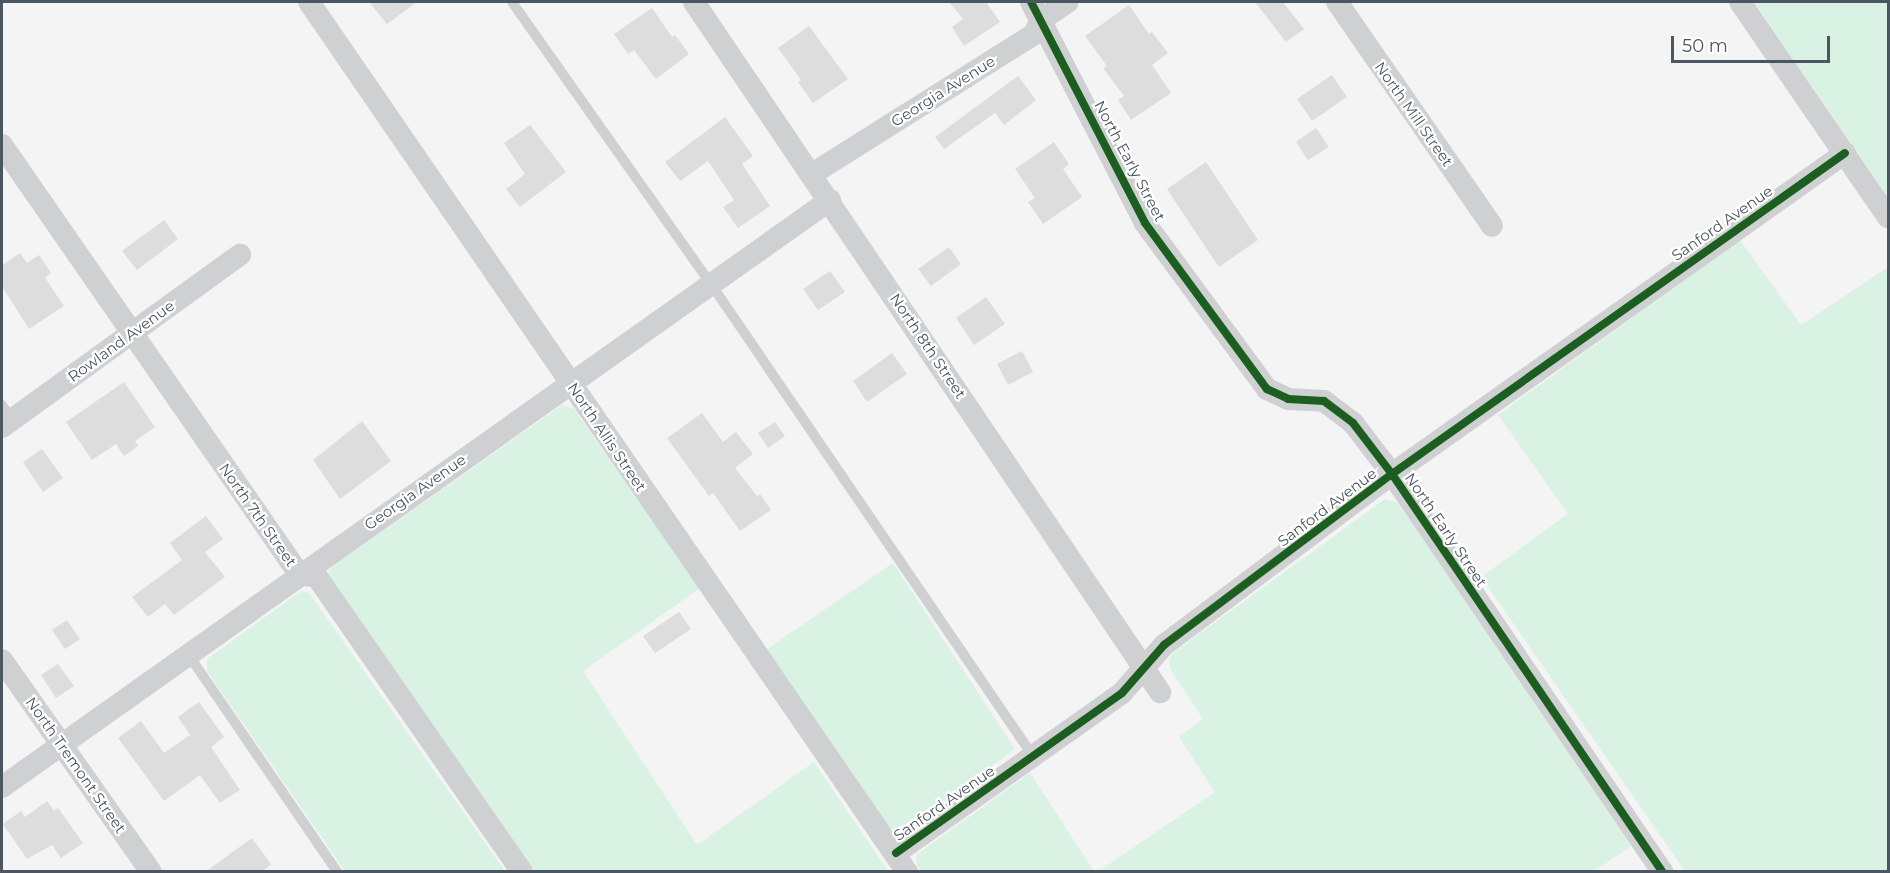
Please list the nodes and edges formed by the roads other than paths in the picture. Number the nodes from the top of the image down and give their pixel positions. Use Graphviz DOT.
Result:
graph roads {
  1 [pos="309,2"];
  2 [pos="512,2"];
  3 [pos="694,2"];
  4 [pos="1068,2"];
  5 [pos="1337,2"];
  6 [pos="1740,2"];
  7 [pos="1036,11"];
  8 [pos="2,145"];
  9 [pos="1845,153"];
  10 [pos="812,174"];
  11 [pos="830,200"];
  12 [pos="1888,217"];
  13 [pos="1492,226"];
  14 [pos="240,255"];
  15 [pos="711,284"];
  16 [pos="131,334"];
  17 [pos="570,383"];
  18 [pos="5,417"];
  19 [pos="1392,474"];
  20 [pos="299,574"];
  21 [pos="188,654"];
  22 [pos="2,660"];
  23 [pos="1146,668"];
  24 [pos="1160,692"];
  25 [pos="62,744"];
  26 [pos="1033,756"];
  27 [pos="2,788"];
  28 [pos="901,862"];
  29 [pos="151,872"];
  30 [pos="338,872"];
  31 [pos="522,872"];
  32 [pos="1662,872"];
  1 -- 17 [label="street, North Allis Street"];
  2 -- 15 [label="lane"];
  3 -- 10 [label="street, North 8th Street"];
  4 -- 7 [label="street, Georgia Avenue"];
  5 -- 13 [label="street, North Mill Street"];
  6 -- 9 [label="street"];
  7 -- 10 [label="street, Georgia Avenue"];
  7 -- 19 [label="street, North Early Street"];
  8 -- 16 [label="street, North 7th Street"];
  9 -- 12 [label="street"];
  9 -- 19 [label="street, Sanford Avenue"];
  10 -- 11 [label="street, North 8th Street"];
  11 -- 15 [label="street, Georgia Avenue"];
  11 -- 23 [label="street, North 8th Street"];
  14 -- 16 [label="street, Rowland Avenue"];
  15 -- 17 [label="street, Georgia Avenue"];
  15 -- 26 [label="lane"];
  16 -- 18 [label="street, Rowland Avenue"];
  16 -- 20 [label="street, North 7th Street"];
  17 -- 20 [label="street, Georgia Avenue"];
  17 -- 28 [label="street, North Allis Street"];
  19 -- 23 [label="street, Sanford Avenue"];
  19 -- 32 [label="street, North Early Street"];
  20 -- 21 [label="street, Georgia Avenue"];
  20 -- 31 [label="street, North 7th Street"];
  21 -- 25 [label="street, Georgia Avenue"];
  21 -- 30 [label="lane"];
  22 -- 25 [label="street, North Tremont Street"];
  23 -- 24 [label="street, North 8th Street"];
  23 -- 26 [label="street, Sanford Avenue"];
  25 -- 27 [label="street, Georgia Avenue"];
  25 -- 29 [label="street, North Tremont Street"];
  26 -- 28 [label="street, Sanford Avenue"];
}
